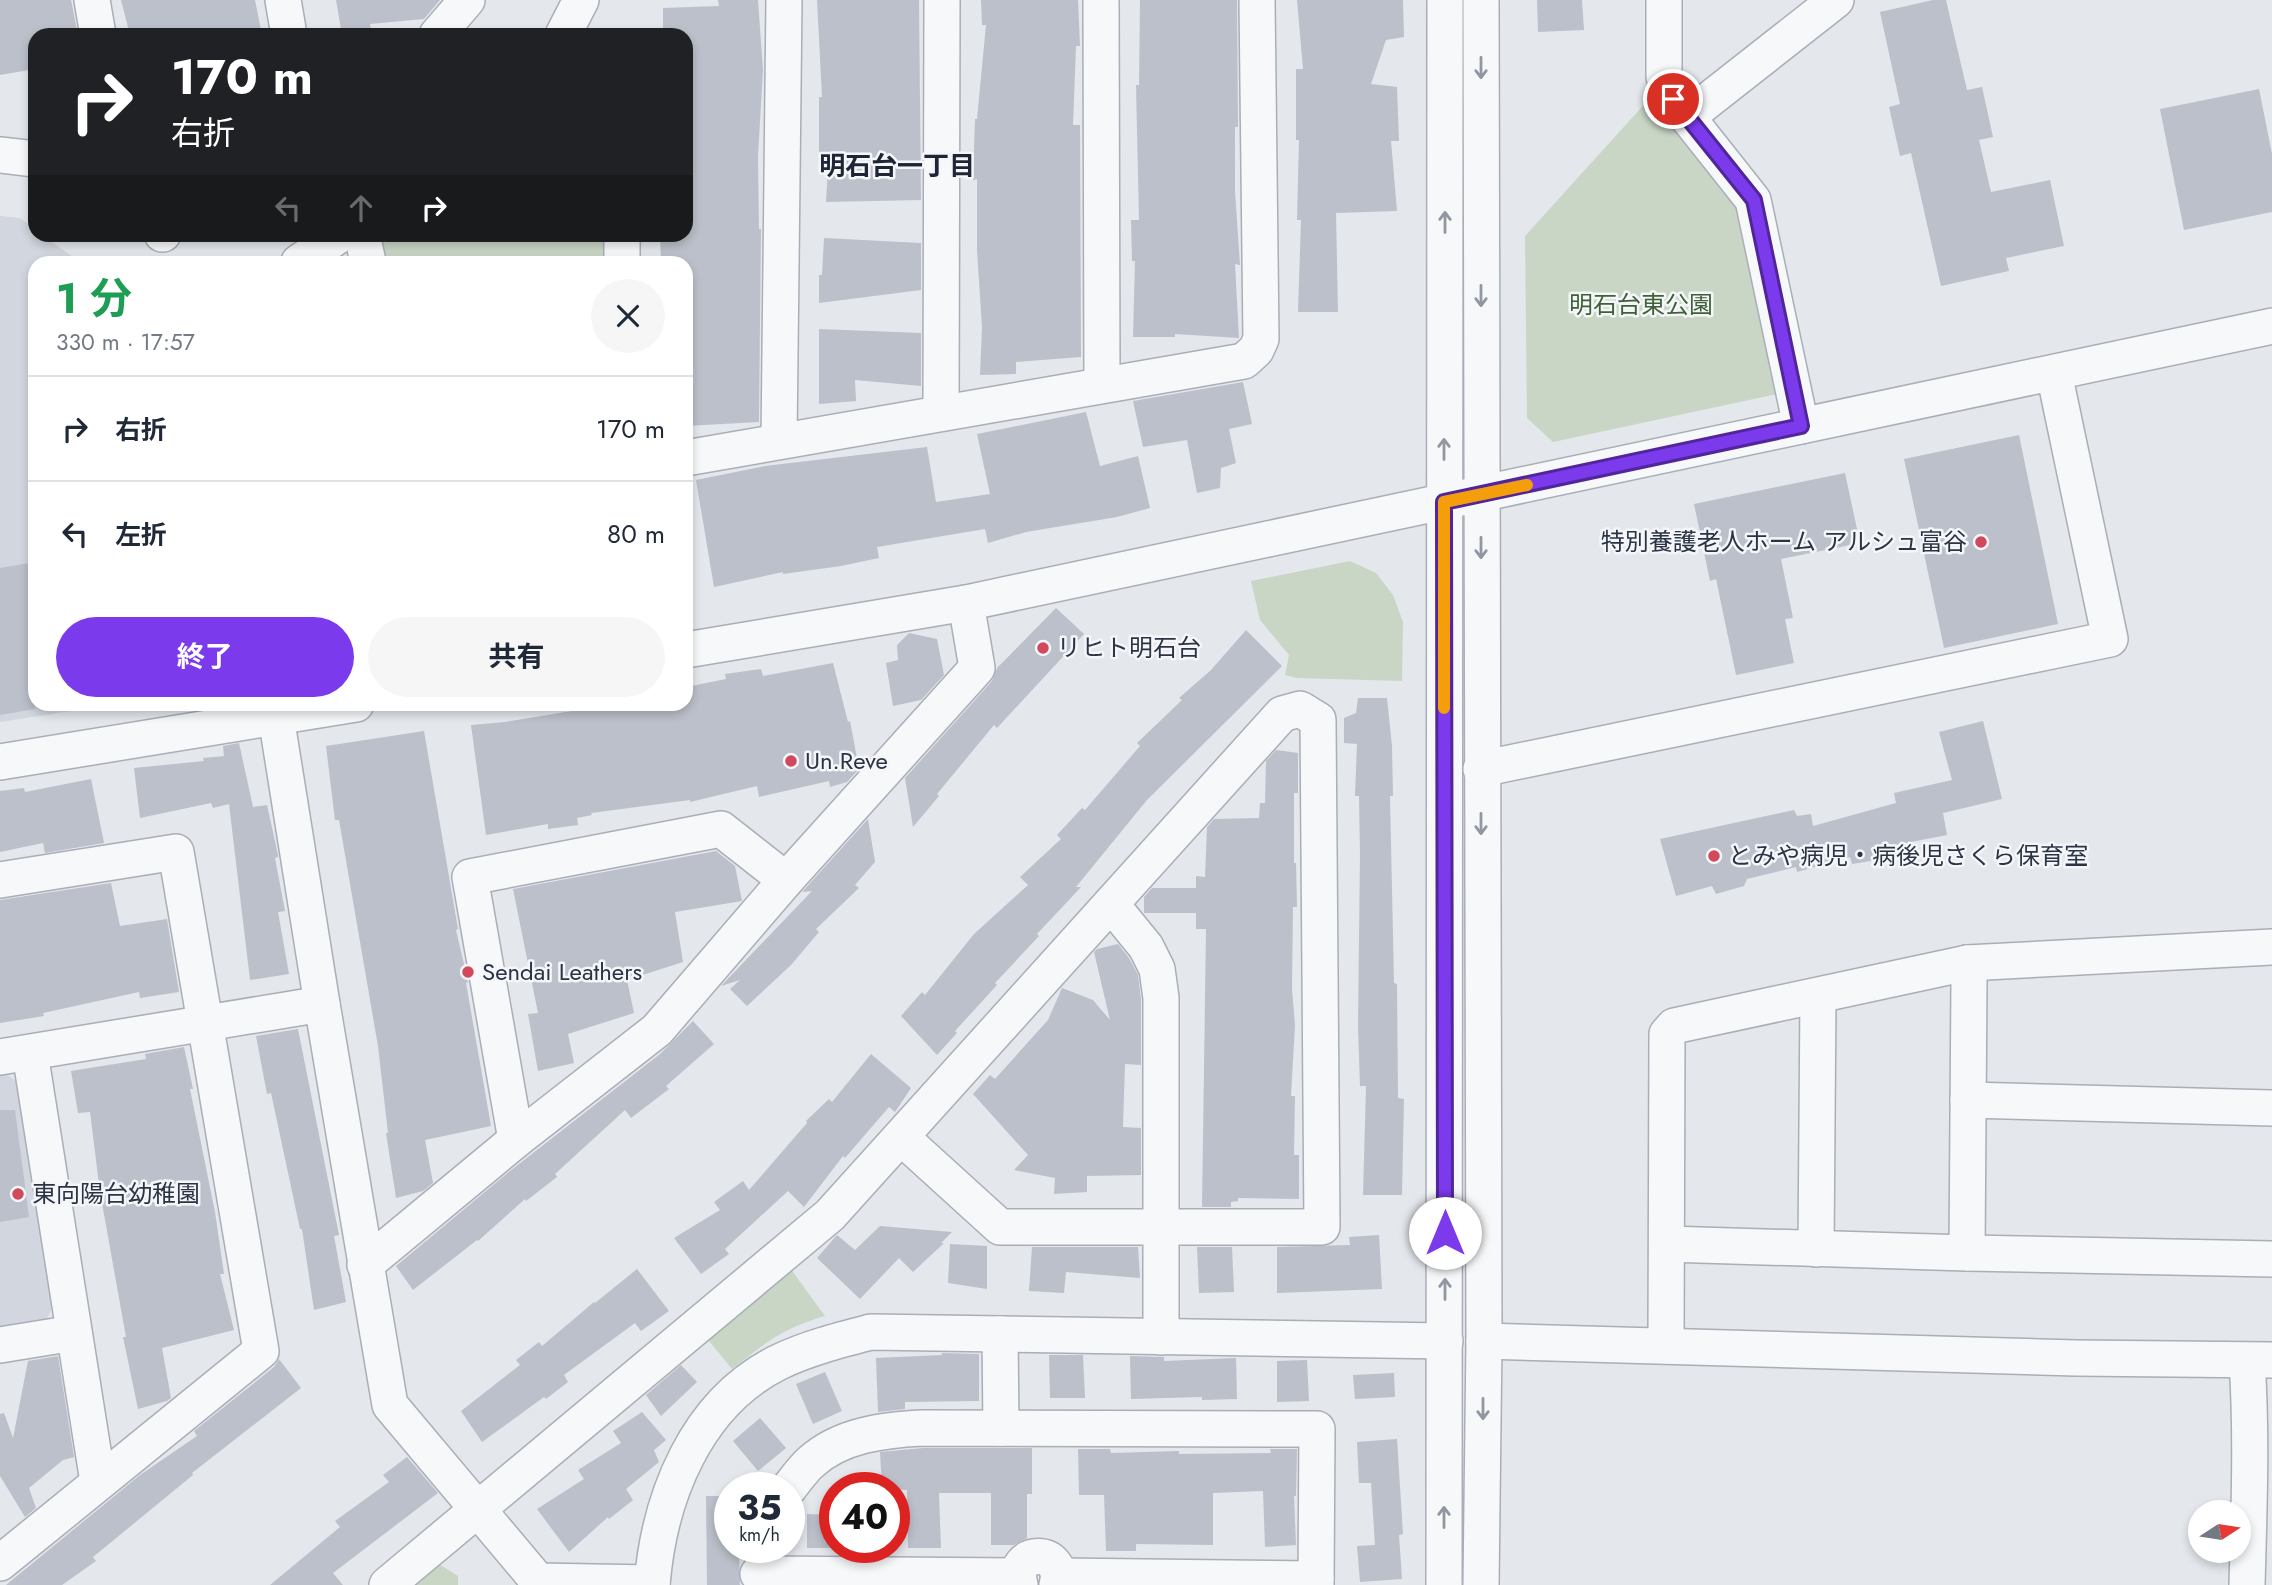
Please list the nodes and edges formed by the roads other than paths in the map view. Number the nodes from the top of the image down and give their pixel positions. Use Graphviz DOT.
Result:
graph roads {
  1 [pos="92,0"];
  2 [pos="283,0"];
  3 [pos="467,0"];
  4 [pos="581,0"];
  5 [pos="783,0"];
  6 [pos="942,0"];
  7 [pos="1101,0"];
  8 [pos="1257,0"];
  9 [pos="1445,0"];
  10 [pos="1481,0"];
  11 [pos="1664,0"];
  12 [pos="1836,0"];
  13 [pos="97,28"];
  14 [pos="288,28"];
  15 [pos="444,28"];
  16 [pos="567,28"];
  17 [pos="1687,117"];
  18 [pos="0,155"];
  19 [pos="28,158"];
  20 [pos="329,242"];
  21 [pos="308,256"];
  22 [pos="2272,326"];
  23 [pos="2054,373"];
  24 [pos="1102,384"];
  25 [pos="941,413"];
  26 [pos="1801,426"];
  27 [pos="779,442"];
  28 [pos="693,457"];
  29 [pos="1481,495"];
  30 [pos="1444,502"];
  31 [pos="966,603"];
  32 [pos="693,648"];
  33 [pos="270,711"];
  34 [pos="275,711"];
  35 [pos="0,762"];
  36 [pos="1481,769"];
  37 [pos="0,880"];
  38 [pos="786,880"];
  39 [pos="1111,904"];
  40 [pos="2272,947"];
  41 [pos="1967,963"];
  42 [pos="1818,996"];
  43 [pos="322,1004"];
  44 [pos="206,1024"];
  45 [pos="15,1055"];
  46 [pos="1968,1100"];
  47 [pos="2272,1108"];
  48 [pos="901,1137"];
  49 [pos="516,1140"];
  50 [pos="1161,1227"];
  51 [pos="1667,1244"];
  52 [pos="1816,1249"];
  53 [pos="1967,1253"];
  54 [pos="2272,1259"];
  55 [pos="365,1265"];
  56 [pos="74,1333"];
  57 [pos="1000,1334"];
  58 [pos="1161,1337"];
  59 [pos="1445,1341"];
  60 [pos="1484,1341"];
  61 [pos="0,1345"];
  62 [pos="1666,1346"];
  63 [pos="2259,1360"];
  64 [pos="1001,1428"];
  65 [pos="802,1472"];
  66 [pos="2261,1474"];
  67 [pos="98,1482"];
  68 [pos="478,1509"];
  69 [pos="0,1563"];
  70 [pos="760,1569"];
  71 [pos="1018,1580"];
  72 [pos="1058,1581"];
  73 [pos="1316,1582"];
  74 [pos="652,1584"];
  75 [pos="387,1585"];
  76 [pos="1444,1585"];
  77 [pos="1481,1585"];
  78 [pos="2247,1585"];
  1 -- 13 [label="street"];
  2 -- 14 [label="street"];
  3 -- 15 [label="street"];
  4 -- 16 [label="street"];
  5 -- 27 [label="street"];
  6 -- 25 [label="street"];
  7 -- 24 [label="street"];
  8 -- 24 [label="street"];
  30 -- 9 [label="street, one-way"];
  10 -- 29 [label="street, one-way"];
  11 -- 17 [label="street"];
  12 -- 17 [label="street"];
  17 -- 26 [label="street"];
  18 -- 19 [label="street"];
  20 -- 21 [label="street"];
  22 -- 23 [label="street"];
  23 -- 26 [label="street"];
  23 -- 36 [label="street"];
  24 -- 25 [label="street"];
  25 -- 27 [label="street"];
  26 -- 29 [label="street"];
  27 -- 28 [label="street"];
  29 -- 30 [label="street"];
  29 -- 36 [label="street, one-way"];
  30 -- 31 [label="street"];
  59 -- 30 [label="street, one-way"];
  31 -- 32 [label="street"];
  31 -- 38 [label="street"];
  33 -- 35 [label="street"];
  34 -- 43 [label="street"];
  36 -- 60 [label="street, one-way"];
  37 -- 44 [label="street"];
  38 -- 49 [label="street"];
  38 -- 49 [label="street"];
  39 -- 48 [label="street"];
  39 -- 50 [label="street"];
  39 -- 50 [label="street"];
  40 -- 41 [label="street"];
  41 -- 42 [label="street"];
  41 -- 46 [label="street"];
  42 -- 51 [label="street"];
  42 -- 52 [label="street"];
  43 -- 44 [label="street"];
  43 -- 55 [label="street"];
  44 -- 45 [label="street"];
  44 -- 67 [label="street"];
  45 -- 56 [label="street"];
  46 -- 47 [label="street"];
  46 -- 53 [label="street"];
  48 -- 50 [label="street"];
  48 -- 68 [label="street"];
  49 -- 55 [label="street"];
  50 -- 58 [label="street"];
  51 -- 52 [label="street"];
  51 -- 62 [label="street"];
  52 -- 53 [label="street"];
  53 -- 54 [label="street"];
  55 -- 68 [label="street"];
  56 -- 61 [label="street"];
  56 -- 67 [label="street"];
  57 -- 58 [label="street"];
  57 -- 64 [label="street"];
  57 -- 74 [label="street"];
  58 -- 59 [label="street"];
  76 -- 59 [label="street, one-way"];
  60 -- 62 [label="street"];
  60 -- 77 [label="street, one-way"];
  62 -- 63 [label="street"];
  63 -- 66 [label="street"];
  64 -- 65 [label="street"];
  64 -- 73 [label="street"];
  66 -- 78 [label="street"];
  67 -- 69 [label="street"];
  68 -- 74 [label="street"];
  68 -- 75 [label="street"];
  70 -- 71 [label="street"];
  71 -- 72 [label="street"];
  72 -- 73 [label="street"];
}
